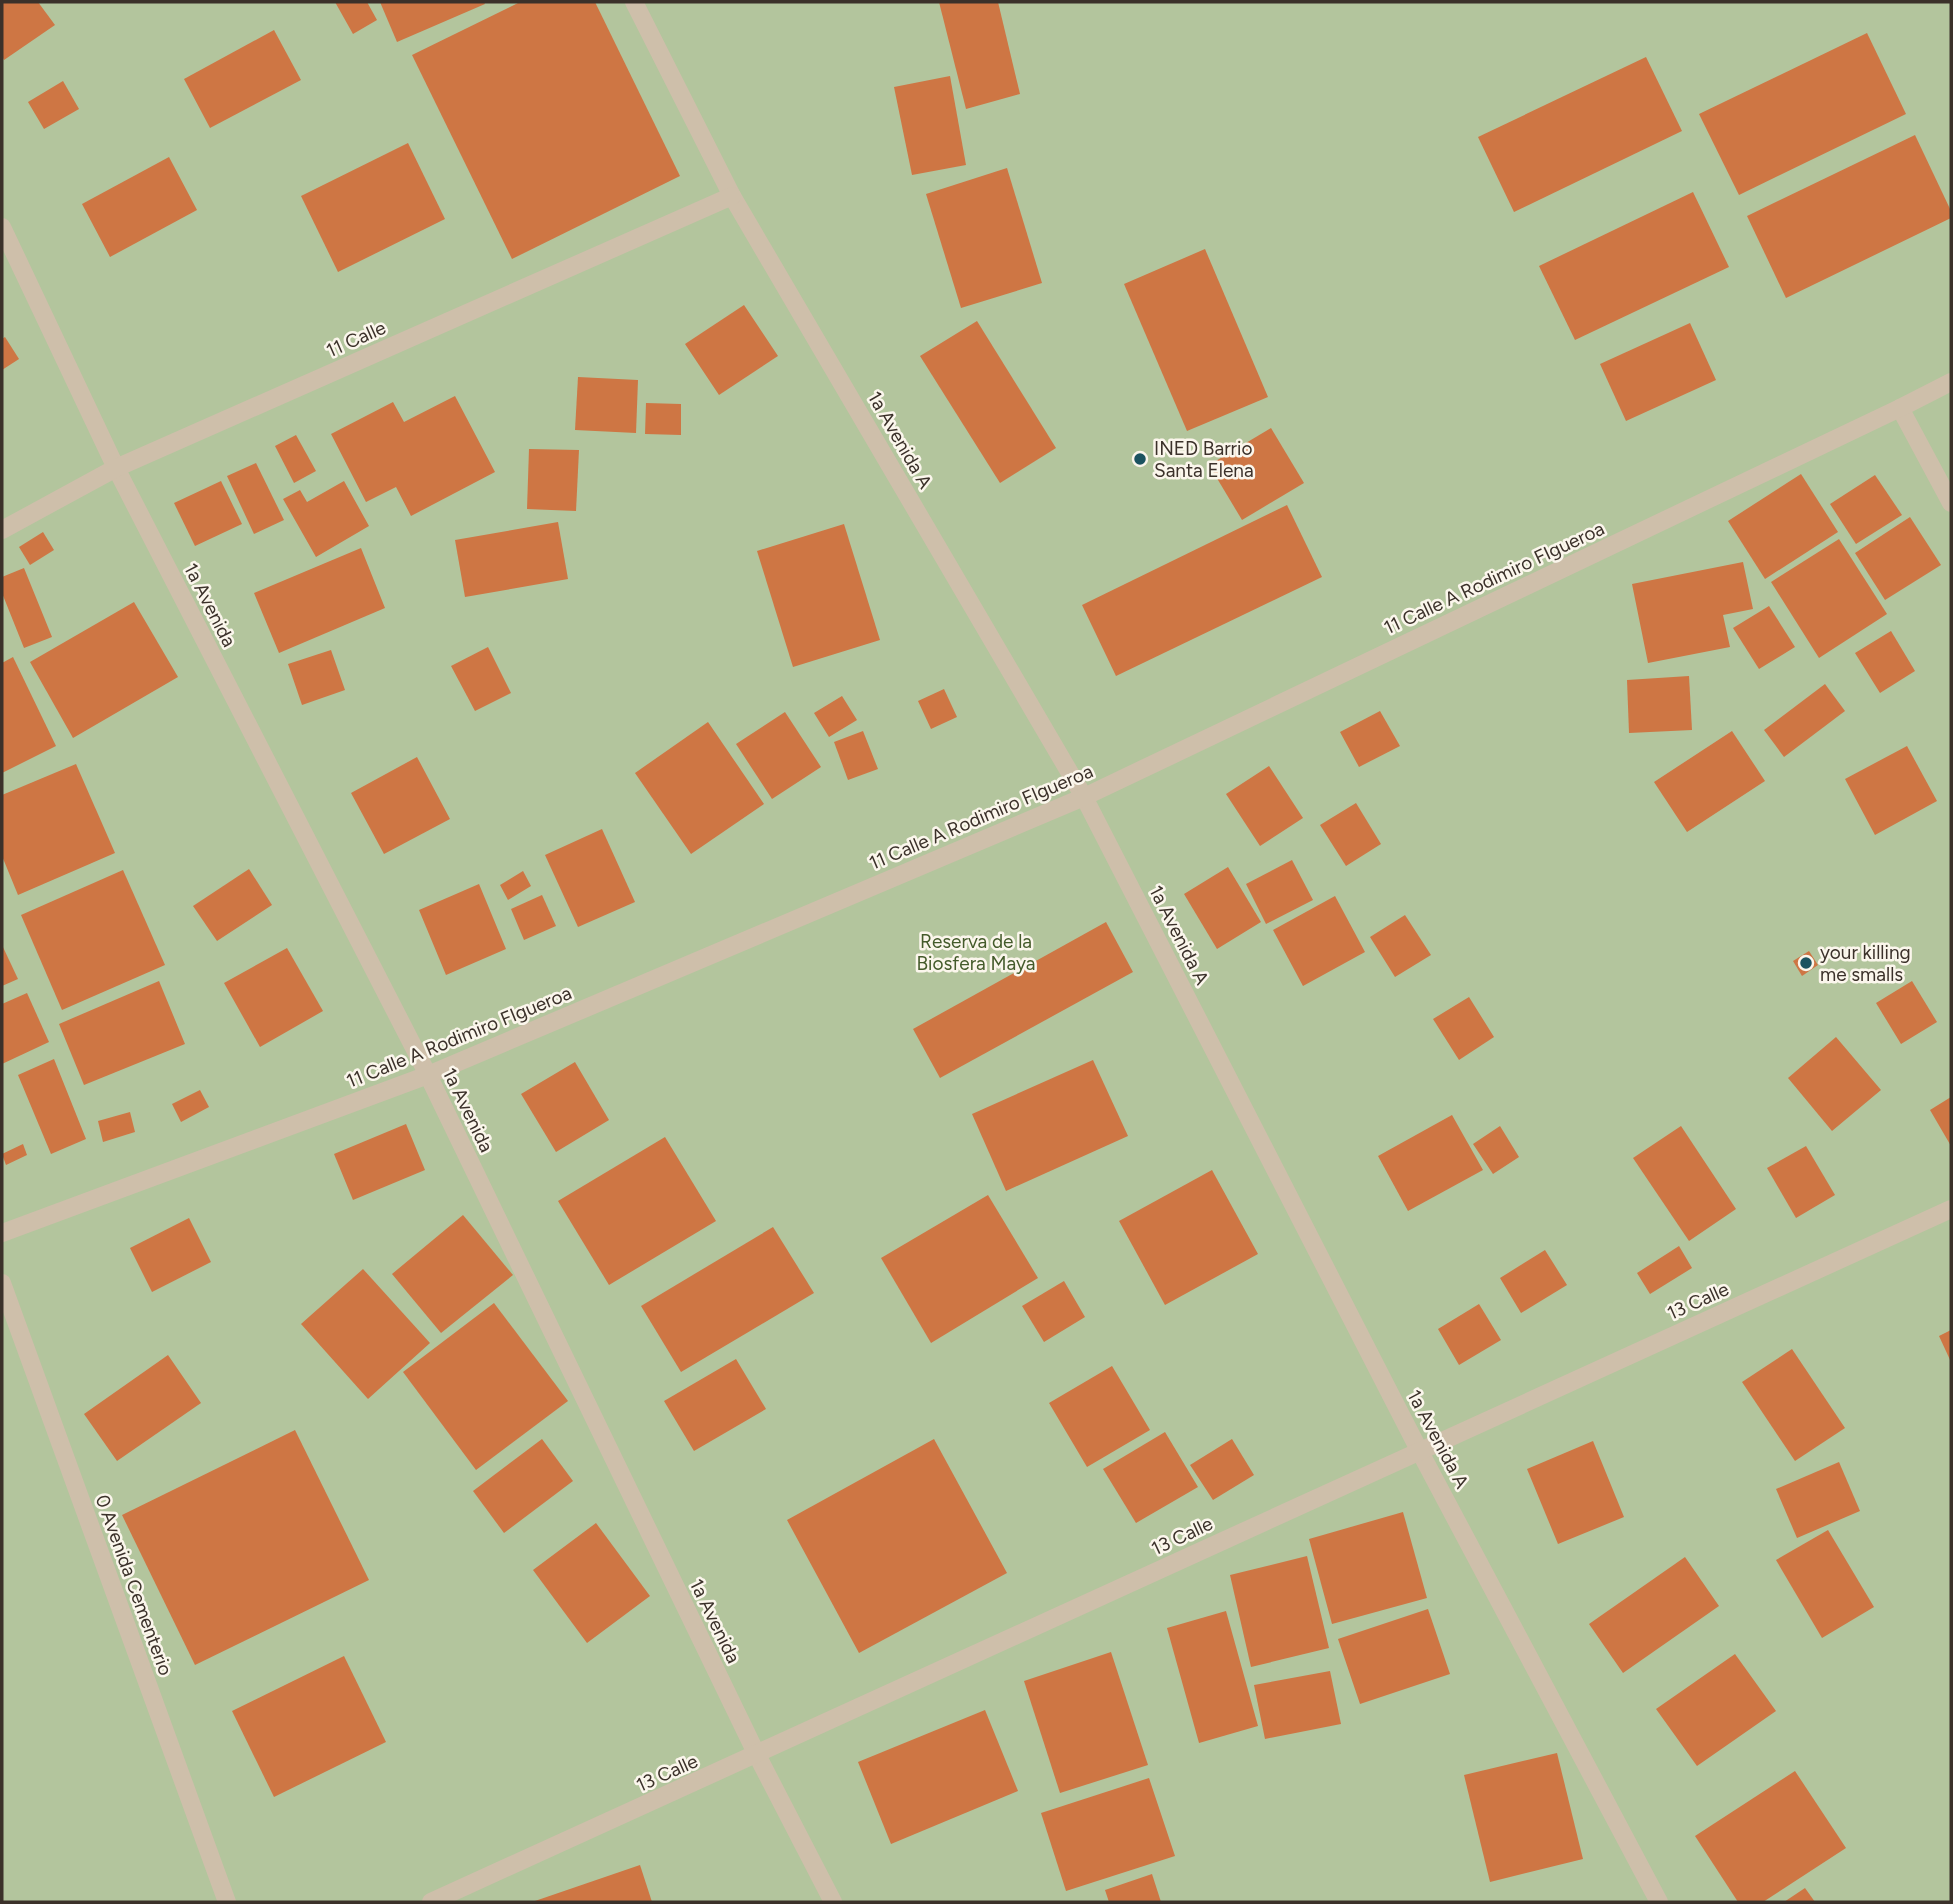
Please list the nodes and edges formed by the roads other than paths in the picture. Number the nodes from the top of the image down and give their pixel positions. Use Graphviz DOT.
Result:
graph roads {
  1 [pos="634,2"];
  2 [pos="732,196"];
  3 [pos="2,227"];
  4 [pos="1951,382"];
  5 [pos="1900,408"];
  6 [pos="116,468"];
  7 [pos="1951,503"];
  8 [pos="2,530"];
  9 [pos="1084,797"];
  10 [pos="428,1075"];
  11 [pos="1951,1209"];
  12 [pos="2,1233"];
  13 [pos="2,1283"];
  14 [pos="1419,1450"];
  15 [pos="757,1755"];
  16 [pos="228,1902"];
  17 [pos="431,1902"];
  18 [pos="833,1902"];
  19 [pos="1659,1902"];
  1 -- 2 [label="street, 1a Avenida A"];
  2 -- 6 [label="street, 11 Calle"];
  2 -- 9 [label="street, 1a Avenida A"];
  3 -- 6 [label="street, 1a Avenida"];
  4 -- 5 [label="street, 11 Calle A Rodimiro FIgueroa"];
  5 -- 7 [label="street"];
  5 -- 9 [label="street, 11 Calle A Rodimiro FIgueroa"];
  6 -- 8 [label="street, 11 Calle"];
  6 -- 10 [label="street, 1a Avenida"];
  9 -- 10 [label="street, 11 Calle A Rodimiro FIgueroa"];
  9 -- 14 [label="street, 1a Avenida A"];
  10 -- 12 [label="street, 11 Calle A Rodimiro FIgueroa"];
  10 -- 15 [label="street, 1a Avenida"];
  11 -- 14 [label="street, 13 Calle"];
  13 -- 16 [label="street, 0 Avenida Cementerio"];
  14 -- 15 [label="street, 13 Calle"];
  14 -- 19 [label="street, 1a Avenida A"];
  15 -- 17 [label="street, 13 Calle"];
  15 -- 18 [label="street, 1a Avenida"];
}
